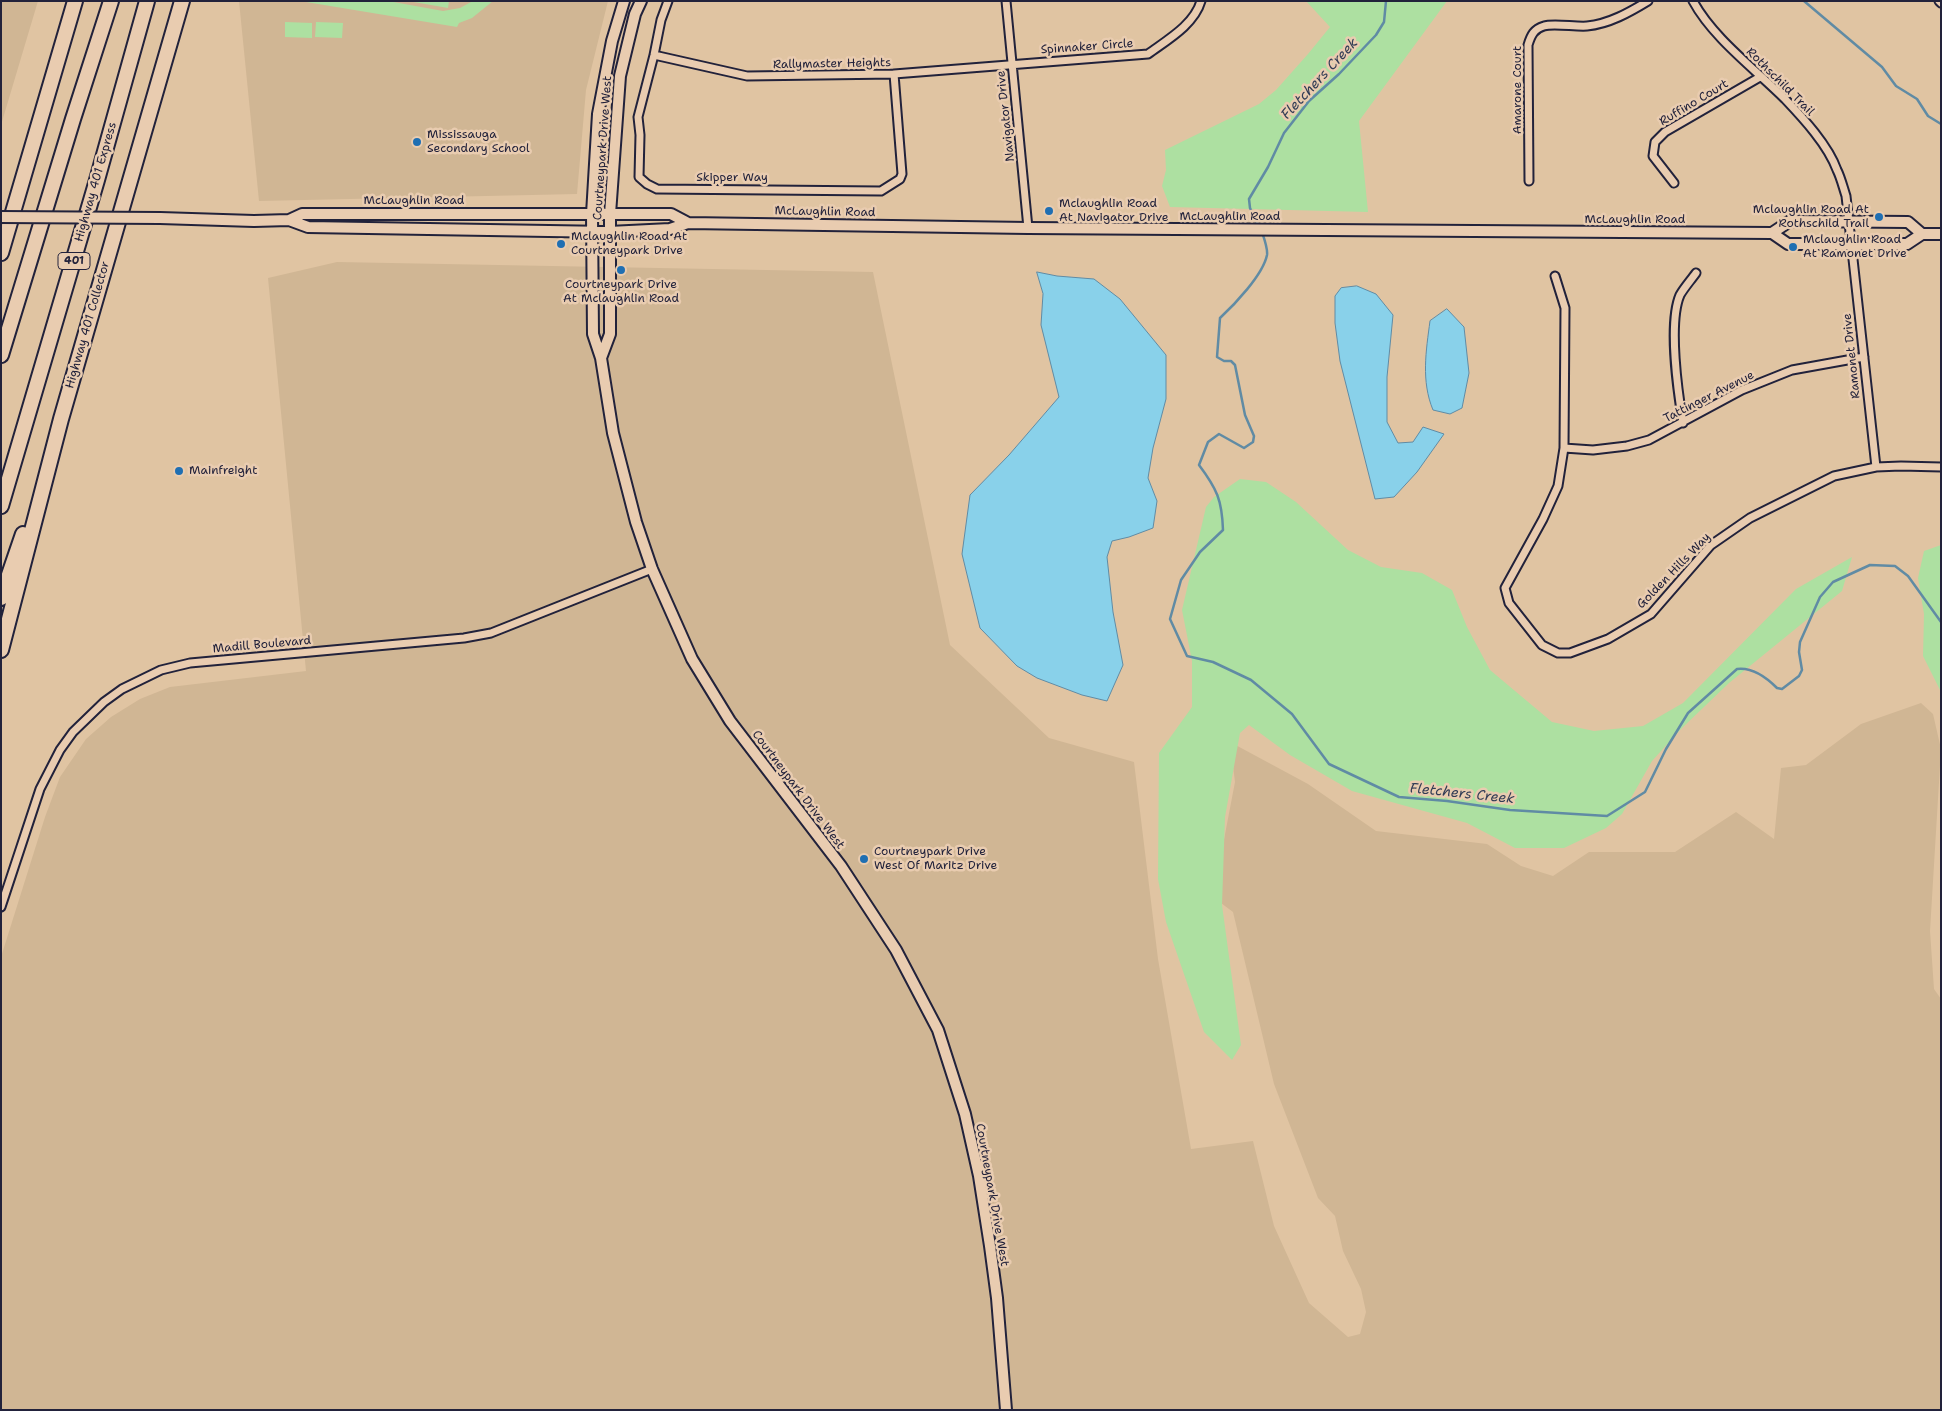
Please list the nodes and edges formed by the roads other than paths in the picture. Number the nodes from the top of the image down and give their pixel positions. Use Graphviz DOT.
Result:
graph roads {
  1 [pos="74,1"];
  2 [pos="112,1"];
  3 [pos="147,1"];
  4 [pos="182,1"];
  5 [pos="624,1"];
  6 [pos="641,1"];
  7 [pos="668,1"];
  8 [pos="1006,1"];
  9 [pos="1201,1"];
  10 [pos="1648,1"];
  11 [pos="1693,1"];
  12 [pos="654,55"];
  13 [pos="1012,63"];
  14 [pos="894,74"];
  15 [pos="1760,76"];
  16 [pos="1529,181"];
  17 [pos="1674,183"];
  18 [pos="592,214"];
  19 [pos="610,214"];
  20 [pos="1,217"];
  21 [pos="289,220"];
  22 [pos="1849,221"];
  23 [pos="688,223"];
  24 [pos="1028,228"];
  25 [pos="592,232"];
  26 [pos="609,232"];
  27 [pos="1772,233"];
  28 [pos="1922,234"];
  29 [pos="1941,234"];
  30 [pos="1851,243"];
  31 [pos="1,253"];
  32 [pos="1696,273"];
  33 [pos="1555,276"];
  34 [pos="1,355"];
  35 [pos="1864,357"];
  36 [pos="601,358"];
  37 [pos="61,419"];
  38 [pos="1683,423"];
  39 [pos="1564,448"];
  40 [pos="1876,467"];
  41 [pos="1941,467"];
  42 [pos="1,506"];
  43 [pos="652,569"];
  44 [pos="1,598"];
  45 [pos="1,650"];
  46 [pos="1,908"];
  47 [pos="1006,1410"];
  1 -- 31 [label="highway"];
  2 -- 34 [label="highway"];
  3 -- 42 [label="highway, Highway 401 Express / 401"];
  4 -- 37 [label="highway, Highway 401 Collector / 401"];
  5 -- 18 [label="street, Courtneypark Drive West"];
  6 -- 19 [label="street, Courtneypark Drive West"];
  7 -- 12 [label="street, Skipper Way"];
  8 -- 13 [label="street, Navigator Drive"];
  9 -- 13 [label="street, Spinnaker Circle"];
  10 -- 16 [label="street, Amarone Court"];
  11 -- 15 [label="street, Rothschild Trail"];
  12 -- 14 [label="street, Rallymaster Heights"];
  12 -- 14 [label="street, Skipper Way"];
  13 -- 14 [label="street, Rallymaster Heights"];
  13 -- 24 [label="street, Navigator Drive"];
  15 -- 17 [label="street, Ruffino Court"];
  15 -- 22 [label="street, Rothschild Trail"];
  18 -- 19 [label="street, McLaughlin Road"];
  18 -- 21 [label="street, McLaughlin Road"];
  18 -- 25 [label="street, Courtneypark Drive West"];
  19 -- 23 [label="street, McLaughlin Road"];
  19 -- 26 [label="street, Courtneypark Drive West"];
  20 -- 21 [label="street, McLaughlin Road, bridge"];
  21 -- 25 [label="street, McLaughlin Road"];
  22 -- 27 [label="street, McLaughlin Road"];
  22 -- 28 [label="street, McLaughlin Road"];
  22 -- 30 [label="street, Rothschild Trail"];
  23 -- 24 [label="street, McLaughlin Road"];
  23 -- 26 [label="street, McLaughlin Road"];
  24 -- 27 [label="street, McLaughlin Road"];
  25 -- 26 [label="street, McLaughlin Road"];
  25 -- 36 [label="street, Courtneypark Drive West"];
  26 -- 36 [label="street, Courtneypark Drive West"];
  27 -- 30 [label="street, McLaughlin Road"];
  28 -- 29 [label="street, McLaughlin Road"];
  28 -- 30 [label="street, McLaughlin Road"];
  30 -- 35 [label="street, Ramonet Drive"];
  32 -- 38 [label="street"];
  33 -- 39 [label="street, Golden Hills Way"];
  35 -- 38 [label="street, Tattinger Avenue"];
  35 -- 40 [label="street, Ramonet Drive"];
  36 -- 43 [label="street, Courtneypark Drive West"];
  37 -- 44 [label="highway"];
  37 -- 45 [label="highway, Highway 401 Collector / 401"];
  38 -- 39 [label="street, Tattinger Avenue"];
  39 -- 40 [label="street, Golden Hills Way"];
  40 -- 41 [label="street, Golden Hills Way"];
  43 -- 46 [label="street, Madill Boulevard"];
  43 -- 47 [label="street, Courtneypark Drive West"];
}
